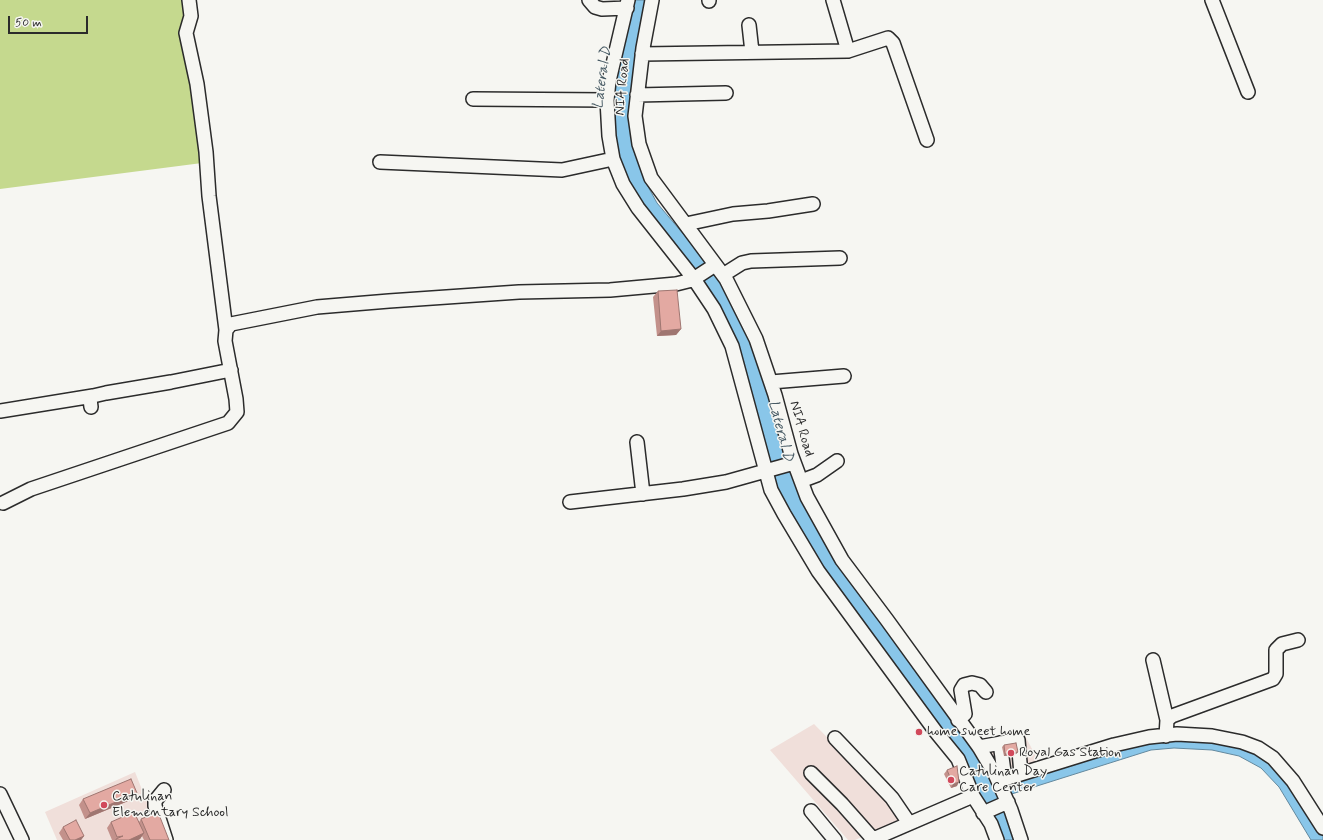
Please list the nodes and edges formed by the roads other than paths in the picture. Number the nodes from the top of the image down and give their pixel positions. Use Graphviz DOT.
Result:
graph roads {
  1 [pos="189,0"];
  2 [pos="589,0"];
  3 [pos="652,0"];
  4 [pos="833,0"];
  5 [pos="1212,0"];
  6 [pos="628,4"];
  7 [pos="749,25"];
  8 [pos="848,51"];
  9 [pos="752,52"];
  10 [pos="642,54"];
  11 [pos="1248,92"];
  12 [pos="726,93"];
  13 [pos="637,95"];
  14 [pos="473,99"];
  15 [pos="607,100"];
  16 [pos="927,140"];
  17 [pos="613,159"];
  18 [pos="380,162"];
  19 [pos="813,204"];
  20 [pos="686,224"];
  21 [pos="840,258"];
  22 [pos="717,269"];
  23 [pos="695,278"];
  24 [pos="226,330"];
  25 [pos="231,370"];
  26 [pos="844,376"];
  27 [pos="771,382"];
  28 [pos="0,411"];
  29 [pos="636,442"];
  30 [pos="837,461"];
  31 [pos="792,464"];
  32 [pos="765,471"];
  33 [pos="801,481"];
  34 [pos="643,494"];
  35 [pos="570,502"];
  36 [pos="3,503"];
  37 [pos="1298,640"];
  38 [pos="1153,660"];
  39 [pos="986,692"];
  40 [pos="958,720"];
  41 [pos="1167,720"];
  42 [pos="1166,736"];
  43 [pos="835,738"];
  44 [pos="1000,743"];
  45 [pos="978,747"];
  46 [pos="1020,756"];
  47 [pos="1002,758"];
  48 [pos="986,760"];
  49 [pos="811,773"];
  50 [pos="1021,774"];
  51 [pos="164,790"];
  52 [pos="1003,791"];
  53 [pos="0,794"];
  54 [pos="973,796"];
  55 [pos="811,811"];
  56 [pos="986,812"];
  57 [pos="909,824"];
  58 [pos="1323,828"];
  59 [pos="22,840"];
  60 [pos="166,840"];
  61 [pos="835,840"];
  62 [pos="872,840"];
  63 [pos="997,840"];
  64 [pos="1021,840"];
  1 -- 24 [label="street"];
  2 -- 6 [label="street"];
  3 -- 10 [label="street, NIA Road"];
  4 -- 8 [label="street"];
  5 -- 11 [label="street"];
  6 -- 15 [label="street"];
  7 -- 9 [label="street"];
  8 -- 9 [label="street"];
  8 -- 16 [label="street"];
  9 -- 10 [label="street"];
  10 -- 13 [label="street, NIA Road"];
  12 -- 13 [label="street"];
  13 -- 20 [label="street, NIA Road"];
  14 -- 15 [label="street"];
  15 -- 17 [label="street"];
  17 -- 18 [label="street"];
  17 -- 23 [label="street"];
  19 -- 20 [label="street"];
  20 -- 22 [label="street, NIA Road"];
  21 -- 22 [label="street"];
  22 -- 23 [label="street"];
  22 -- 27 [label="street, NIA Road"];
  23 -- 24 [label="street"];
  23 -- 32 [label="street"];
  24 -- 25 [label="street"];
  25 -- 28 [label="street"];
  25 -- 36 [label="street"];
  26 -- 27 [label="street"];
  27 -- 31 [label="street, NIA Road"];
  29 -- 34 [label="street"];
  30 -- 33 [label="street"];
  31 -- 32 [label="street"];
  31 -- 33 [label="street, NIA Road"];
  32 -- 34 [label="street"];
  32 -- 54 [label="street"];
  33 -- 40 [label="street, NIA Road"];
  34 -- 35 [label="street"];
  37 -- 41 [label="street"];
  38 -- 41 [label="street"];
  39 -- 40 [label="street"];
  40 -- 45 [label="street, NIA Road"];
  41 -- 42 [label="street"];
  42 -- 50 [label="street"];
  42 -- 58 [label="street"];
  43 -- 57 [label="street"];
  44 -- 45 [label="street"];
  44 -- 46 [label="street"];
  44 -- 47 [label="street"];
  45 -- 48 [label="street, NIA Road"];
  46 -- 47 [label="street"];
  46 -- 50 [label="street"];
  47 -- 48 [label="street"];
  47 -- 52 [label="street"];
  48 -- 52 [label="street, NIA Road"];
  49 -- 62 [label="street"];
  50 -- 52 [label="street"];
  51 -- 60 [label="street"];
  52 -- 56 [label="street"];
  52 -- 64 [label="street, NIA Road"];
  53 -- 59 [label="street"];
  54 -- 56 [label="street"];
  54 -- 57 [label="street"];
  55 -- 61 [label="street"];
  56 -- 63 [label="street"];
  57 -- 62 [label="street"];
}
